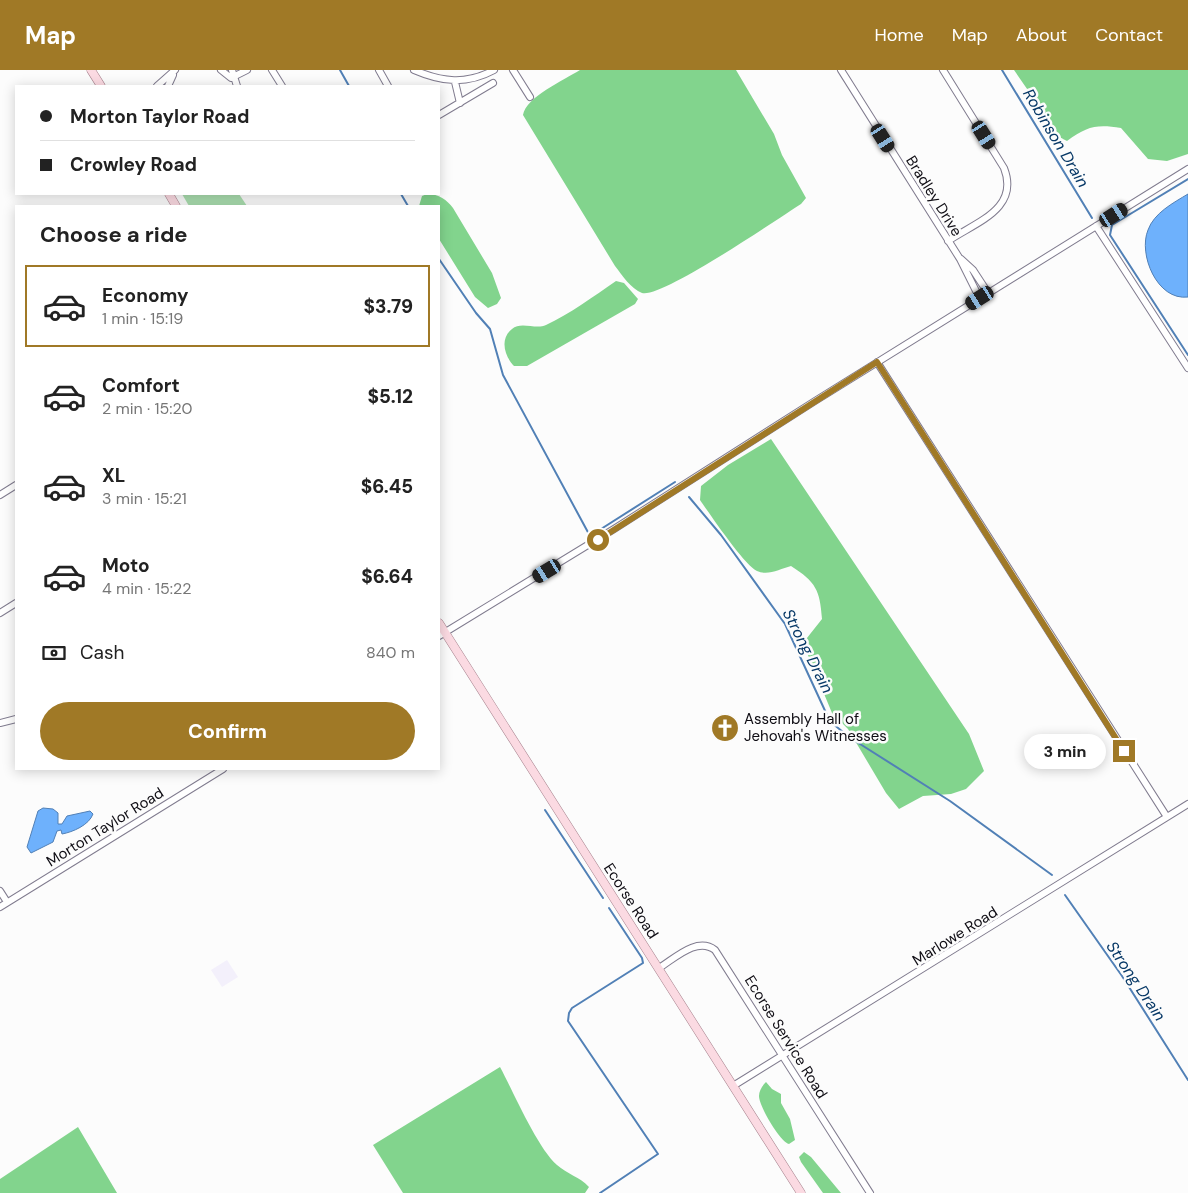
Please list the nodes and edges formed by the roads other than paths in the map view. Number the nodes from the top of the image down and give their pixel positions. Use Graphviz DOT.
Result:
graph roads {
  1 [pos="91,70"];
  2 [pos="174,70"];
  3 [pos="221,70"];
  4 [pos="232,70"];
  5 [pos="247,70"];
  6 [pos="272,70"];
  7 [pos="379,70"];
  8 [pos="414,70"];
  9 [pos="494,70"];
  10 [pos="513,70"];
  11 [pos="841,70"];
  12 [pos="943,70"];
  13 [pos="422,72"];
  14 [pos="236,78"];
  15 [pos="455,82"];
  16 [pos="494,83"];
  17 [pos="100,85"];
  18 [pos="158,85"];
  19 [pos="168,85"];
  20 [pos="237,85"];
  21 [pos="281,85"];
  22 [pos="387,85"];
  23 [pos="530,97"];
  24 [pos="460,103"];
  25 [pos="440,114"];
  26 [pos="1188,169"];
  27 [pos="1096,226"];
  28 [pos="948,241"];
  29 [pos="960,259"];
  30 [pos="988,293"];
  31 [pos="980,298"];
  32 [pos="877,362"];
  33 [pos="1188,368"];
  34 [pos="15,486"];
  35 [pos="0,495"];
  36 [pos="15,604"];
  37 [pos="0,613"];
  38 [pos="442,634"];
  39 [pos="15,719"];
  40 [pos="0,723"];
  41 [pos="221,770"];
  42 [pos="1188,804"];
  43 [pos="1167,817"];
  44 [pos="0,891"];
  45 [pos="7,902"];
  46 [pos="0,907"];
  47 [pos="658,968"];
  48 [pos="783,1056"];
  49 [pos="733,1086"];
  50 [pos="801,1193"];
  51 [pos="870,1193"];
  1 -- 17 [label="main road"];
  2 -- 18 [label="street"];
  2 -- 19 [label="street"];
  3 -- 14 [label="street"];
  4 -- 14 [label="street"];
  5 -- 14 [label="street"];
  6 -- 21 [label="street"];
  7 -- 22 [label="street"];
  8 -- 13 [label="street"];
  9 -- 15 [label="street"];
  10 -- 23 [label="street"];
  11 -- 28 [label="street, Bradley Drive"];
  12 -- 28 [label="street"];
  13 -- 15 [label="street"];
  14 -- 20 [label="street"];
  15 -- 24 [label="street"];
  16 -- 24 [label="street"];
  24 -- 25 [label="street"];
  26 -- 27 [label="street"];
  27 -- 30 [label="street"];
  27 -- 33 [label="street"];
  28 -- 29 [label="street, Bradley Drive"];
  29 -- 30 [label="street, Bradley Drive"];
  29 -- 31 [label="street, Bradley Drive"];
  30 -- 31 [label="street"];
  31 -- 32 [label="street"];
  32 -- 38 [label="street"];
  32 -- 43 [label="street"];
  34 -- 35 [label="street"];
  36 -- 37 [label="street"];
  38 -- 47 [label="main road, Ecorse Road"];
  39 -- 40 [label="street"];
  41 -- 45 [label="street, Morton Taylor Road"];
  42 -- 43 [label="street, Marlowe Road"];
  43 -- 48 [label="street, Marlowe Road"];
  44 -- 45 [label="street"];
  45 -- 46 [label="street, Morton Taylor Road"];
  47 -- 48 [label="street, Ecorse Service Road"];
  47 -- 49 [label="main road, Ecorse Road"];
  48 -- 49 [label="street, Marlowe Road"];
  48 -- 51 [label="street, Ecorse Service Road"];
  49 -- 50 [label="main road, Ecorse Road"];
}
